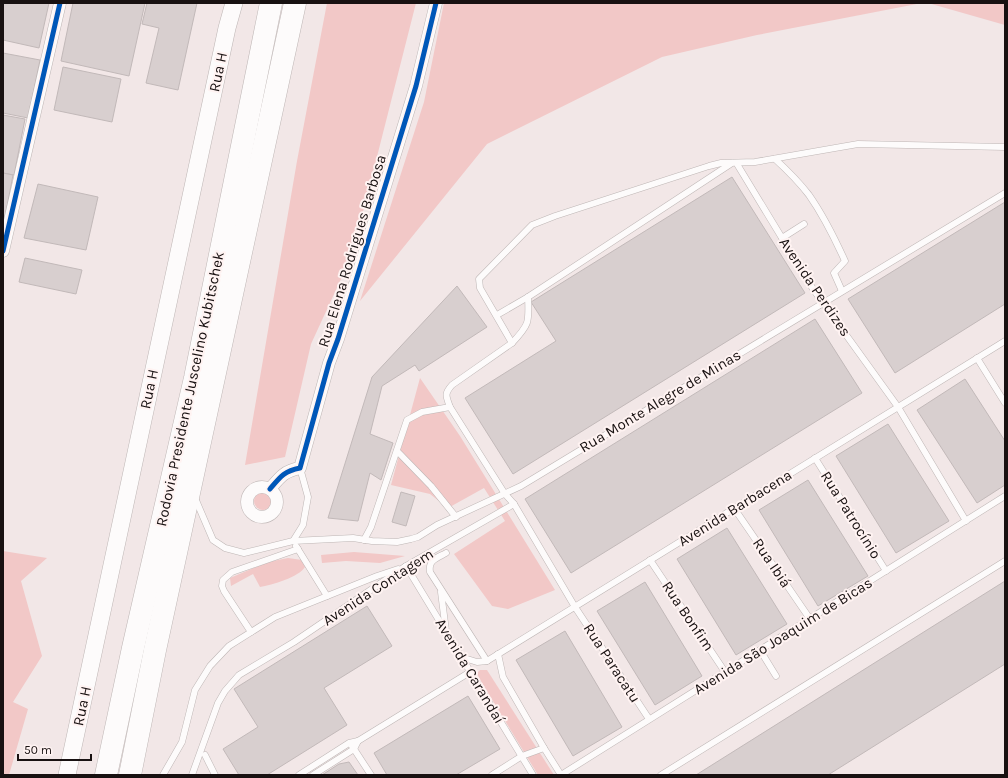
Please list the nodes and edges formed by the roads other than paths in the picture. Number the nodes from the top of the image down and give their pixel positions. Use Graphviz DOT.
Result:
graph roads {
  1 [pos="60,3"];
  2 [pos="234,3"];
  3 [pos="272,3"];
  4 [pos="296,3"];
  5 [pos="436,3"];
  6 [pos="1005,147"];
  7 [pos="775,159"];
  8 [pos="735,164"];
  9 [pos="1005,193"];
  10 [pos="804,224"];
  11 [pos="782,238"];
  12 [pos="4,246"];
  13 [pos="842,291"];
  14 [pos="528,297"];
  15 [pos="823,302"];
  16 [pos="497,315"];
  17 [pos="1005,341"];
  18 [pos="512,343"];
  19 [pos="977,358"];
  20 [pos="1005,403"];
  21 [pos="450,407"];
  22 [pos="898,407"];
  23 [pos="396,451"];
  24 [pos="815,458"];
  25 [pos="300,468"];
  26 [pos="191,487"];
  27 [pos="270,489"];
  28 [pos="505,494"];
  29 [pos="1005,496"];
  30 [pos="514,504"];
  31 [pos="734,508"];
  32 [pos="456,517"];
  33 [pos="966,521"];
  34 [pos="364,540"];
  35 [pos="293,541"];
  36 [pos="298,549"];
  37 [pos="446,553"];
  38 [pos="650,560"];
  39 [pos="1005,561"];
  40 [pos="406,566"];
  41 [pos="886,571"];
  42 [pos="441,589"];
  43 [pos="326,596"];
  44 [pos="575,607"];
  45 [pos="810,619"];
  46 [pos="252,632"];
  47 [pos="446,632"];
  48 [pos="760,650"];
  49 [pos="498,654"];
  50 [pos="461,657"];
  51 [pos="487,661"];
  52 [pos="470,672"];
  53 [pos="725,672"];
  54 [pos="776,676"];
  55 [pos="649,719"];
  56 [pos="358,741"];
  57 [pos="349,743"];
  58 [pos="544,748"];
  59 [pos="354,749"];
  60 [pos="205,754"];
  61 [pos="522,756"];
  62 [pos="67,775"];
  63 [pos="106,775"];
  64 [pos="130,775"];
  65 [pos="163,775"];
  66 [pos="192,775"];
  67 [pos="215,775"];
  68 [pos="299,775"];
  69 [pos="313,775"];
  70 [pos="371,775"];
  71 [pos="492,775"];
  72 [pos="534,775"];
  73 [pos="561,775"];
  74 [pos="661,775"];
  1 -- 12 [label="street"];
  2 -- 62 [label="main road, Rua H"];
  3 -- 63 [label="highway, Rodovia Presidente Juscelino Kubitschek"];
  4 -- 26 [label="highway, Rodovia Presidente Juscelino Kubitschek"];
  5 -- 25 [label="street, Rua Elena Rodrigues Barbosa"];
  6 -- 7 [label="lane"];
  7 -- 8 [label="lane"];
  7 -- 13 [label="lane"];
  8 -- 11 [label="lane, Avenida Perdizes"];
  8 -- 14 [label="lane"];
  8 -- 16 [label="lane"];
  9 -- 13 [label="lane, Rua Monte Alegre de Minas"];
  10 -- 11 [label="lane"];
  11 -- 15 [label="lane, Avenida Perdizes"];
  13 -- 15 [label="lane, Rua Monte Alegre de Minas"];
  14 -- 16 [label="lane"];
  14 -- 18 [label="lane"];
  15 -- 22 [label="lane, Avenida Perdizes"];
  15 -- 28 [label="lane, Rua Monte Alegre de Minas"];
  16 -- 18 [label="lane"];
  17 -- 19 [label="lane, Avenida Barbacena"];
  18 -- 21 [label="lane"];
  19 -- 20 [label="lane"];
  19 -- 22 [label="lane, Avenida Barbacena"];
  21 -- 23 [label="lane"];
  21 -- 28 [label="lane"];
  22 -- 24 [label="lane, Avenida Barbacena"];
  22 -- 33 [label="lane, Avenida Perdizes"];
  23 -- 32 [label="lane"];
  23 -- 34 [label="lane"];
  24 -- 31 [label="lane, Avenida Barbacena"];
  24 -- 41 [label="lane, Rua Patrocínio"];
  25 -- 27 [label="street"];
  25 -- 35 [label="lane"];
  26 -- 35 [label="lane"];
  26 -- 64 [label="highway, Rodovia Presidente Juscelino Kubitschek"];
  28 -- 30 [label="lane"];
  28 -- 32 [label="lane, Rua Monte Alegre de Minas"];
  29 -- 33 [label="lane, Avenida São Joaquim de Bicas"];
  30 -- 40 [label="lane, Avenida Contagem"];
  30 -- 44 [label="lane, Rua Paracatu"];
  31 -- 38 [label="lane, Avenida Barbacena"];
  31 -- 45 [label="lane, Rua Ibiá"];
  32 -- 34 [label="lane, Rua Monte Alegre de Minas"];
  33 -- 41 [label="lane, Avenida São Joaquim de Bicas"];
  34 -- 35 [label="lane, Rua Monte Alegre de Minas"];
  35 -- 36 [label="lane"];
  36 -- 43 [label="lane"];
  36 -- 46 [label="lane"];
  37 -- 42 [label="lane, Avenida Carandaí"];
  38 -- 44 [label="lane, Avenida Barbacena"];
  38 -- 53 [label="lane, Rua Bonfim"];
  39 -- 74 [label="lane"];
  40 -- 43 [label="lane"];
  40 -- 47 [label="lane, Avenida Carandaí"];
  40 -- 66 [label="lane, Avenida Contagem"];
  41 -- 45 [label="lane, Avenida São Joaquim de Bicas"];
  42 -- 47 [label="lane"];
  42 -- 51 [label="lane, Avenida Carandaí"];
  43 -- 46 [label="lane"];
  44 -- 49 [label="lane, Avenida Barbacena"];
  44 -- 55 [label="lane, Rua Paracatu"];
  45 -- 48 [label="lane, Avenida São Joaquim de Bicas"];
  46 -- 65 [label="lane"];
  47 -- 50 [label="lane, Avenida Carandaí"];
  48 -- 53 [label="lane, Avenida São Joaquim de Bicas"];
  48 -- 54 [label="lane"];
  49 -- 51 [label="lane, Avenida Barbacena"];
  49 -- 58 [label="lane, Avenida Carandaí"];
  50 -- 51 [label="lane"];
  50 -- 52 [label="lane, Avenida Carandaí"];
  52 -- 56 [label="lane"];
  52 -- 61 [label="lane, Avenida Carandaí"];
  53 -- 55 [label="lane, Avenida São Joaquim de Bicas"];
  55 -- 73 [label="lane, Avenida São Joaquim de Bicas"];
  56 -- 57 [label="lane"];
  56 -- 59 [label="lane"];
  57 -- 59 [label="lane"];
  57 -- 68 [label="lane"];
  58 -- 61 [label="lane"];
  58 -- 73 [label="lane, Avenida Carandaí"];
  59 -- 69 [label="lane"];
  59 -- 70 [label="lane"];
  60 -- 67 [label="lane"];
  61 -- 71 [label="lane"];
  61 -- 72 [label="lane, Avenida Carandaí"];
}
